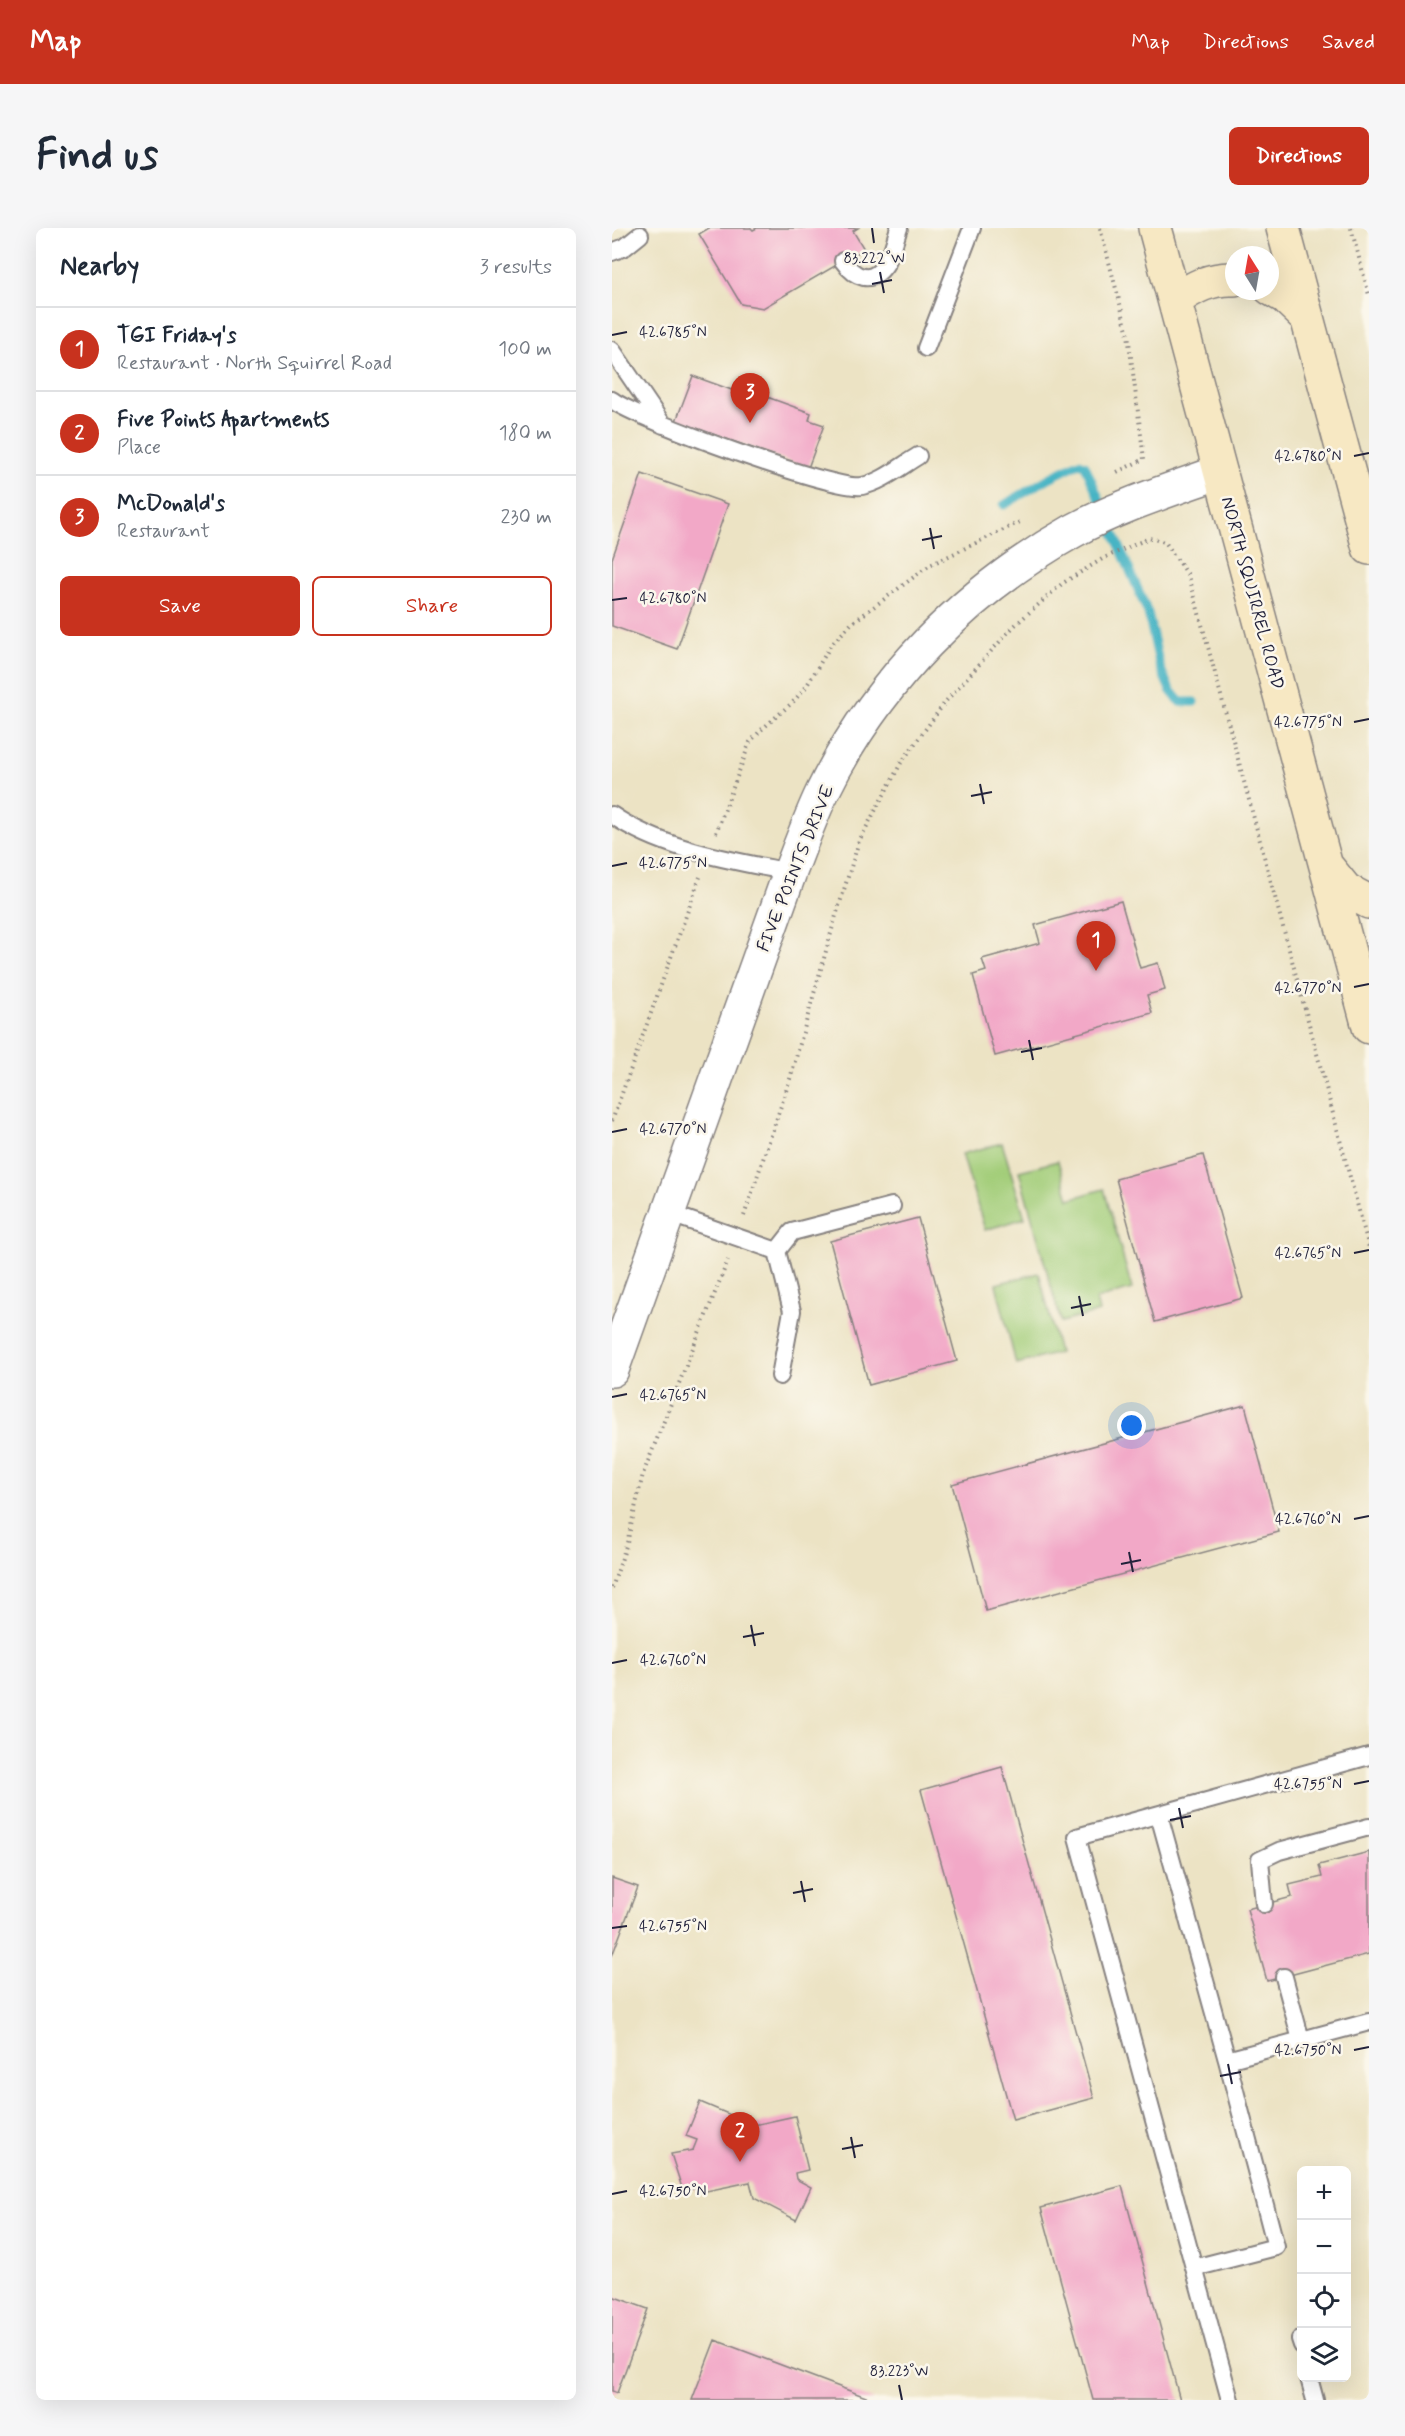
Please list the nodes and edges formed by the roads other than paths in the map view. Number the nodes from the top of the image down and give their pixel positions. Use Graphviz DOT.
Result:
graph roads {
  1 [pos="899,228"];
  2 [pos="972,228"];
  3 [pos="1155,228"];
  4 [pos="1283,228"];
  5 [pos="640,235"];
  6 [pos="612,252"];
  7 [pos="843,261"];
  8 [pos="1225,278"];
  9 [pos="1279,293"];
  10 [pos="1175,301"];
  11 [pos="1307,318"];
  12 [pos="926,348"];
  13 [pos="612,350"];
  14 [pos="612,400"];
  15 [pos="663,425"];
  16 [pos="918,456"];
  17 [pos="1220,472"];
  18 [pos="1369,548"];
  19 [pos="612,815"];
  20 [pos="1327,866"];
  21 [pos="789,872"];
  22 [pos="1369,902"];
  23 [pos="1369,1027"];
  24 [pos="892,1206"];
  25 [pos="668,1213"];
  26 [pos="777,1251"];
  27 [pos="612,1370"];
  28 [pos="780,1376"];
  29 [pos="1369,1756"];
  30 [pos="1159,1815"];
  31 [pos="1369,1827"];
  32 [pos="1264,1904"];
  33 [pos="1284,1977"];
  34 [pos="1369,2022"];
  35 [pos="1301,2040"];
  36 [pos="1227,2060"];
  37 [pos="1194,2268"];
  38 [pos="1310,2382"];
  39 [pos="1230,2400"];
  40 [pos="1315,2400"];
  1 -- 7 [label="lane"];
  2 -- 12 [label="lane"];
  3 -- 10 [label="main road, NORTH SQUIRREL ROAD"];
  4 -- 11 [label="main road"];
  5 -- 6 [label="lane"];
  8 -- 10 [label="main road"];
  9 -- 11 [label="main road"];
  10 -- 17 [label="main road, NORTH SQUIRREL ROAD"];
  11 -- 18 [label="main road"];
  13 -- 15 [label="lane"];
  14 -- 15 [label="lane"];
  15 -- 16 [label="lane"];
  17 -- 20 [label="main road, NORTH SQUIRREL ROAD"];
  17 -- 21 [label="street, FIVE POINTS DRIVE"];
  19 -- 21 [label="lane"];
  20 -- 22 [label="main road"];
  20 -- 23 [label="main road, NORTH SQUIRREL ROAD"];
  21 -- 25 [label="street, FIVE POINTS DRIVE"];
  24 -- 26 [label="lane"];
  25 -- 26 [label="lane"];
  25 -- 27 [label="street, FIVE POINTS DRIVE"];
  26 -- 28 [label="lane"];
  29 -- 30 [label="lane"];
  30 -- 36 [label="lane"];
  30 -- 37 [label="lane"];
  31 -- 32 [label="lane"];
  33 -- 35 [label="lane"];
  34 -- 35 [label="lane"];
  35 -- 36 [label="lane"];
  36 -- 37 [label="lane"];
  37 -- 39 [label="lane"];
  38 -- 40 [label="lane"];
}
